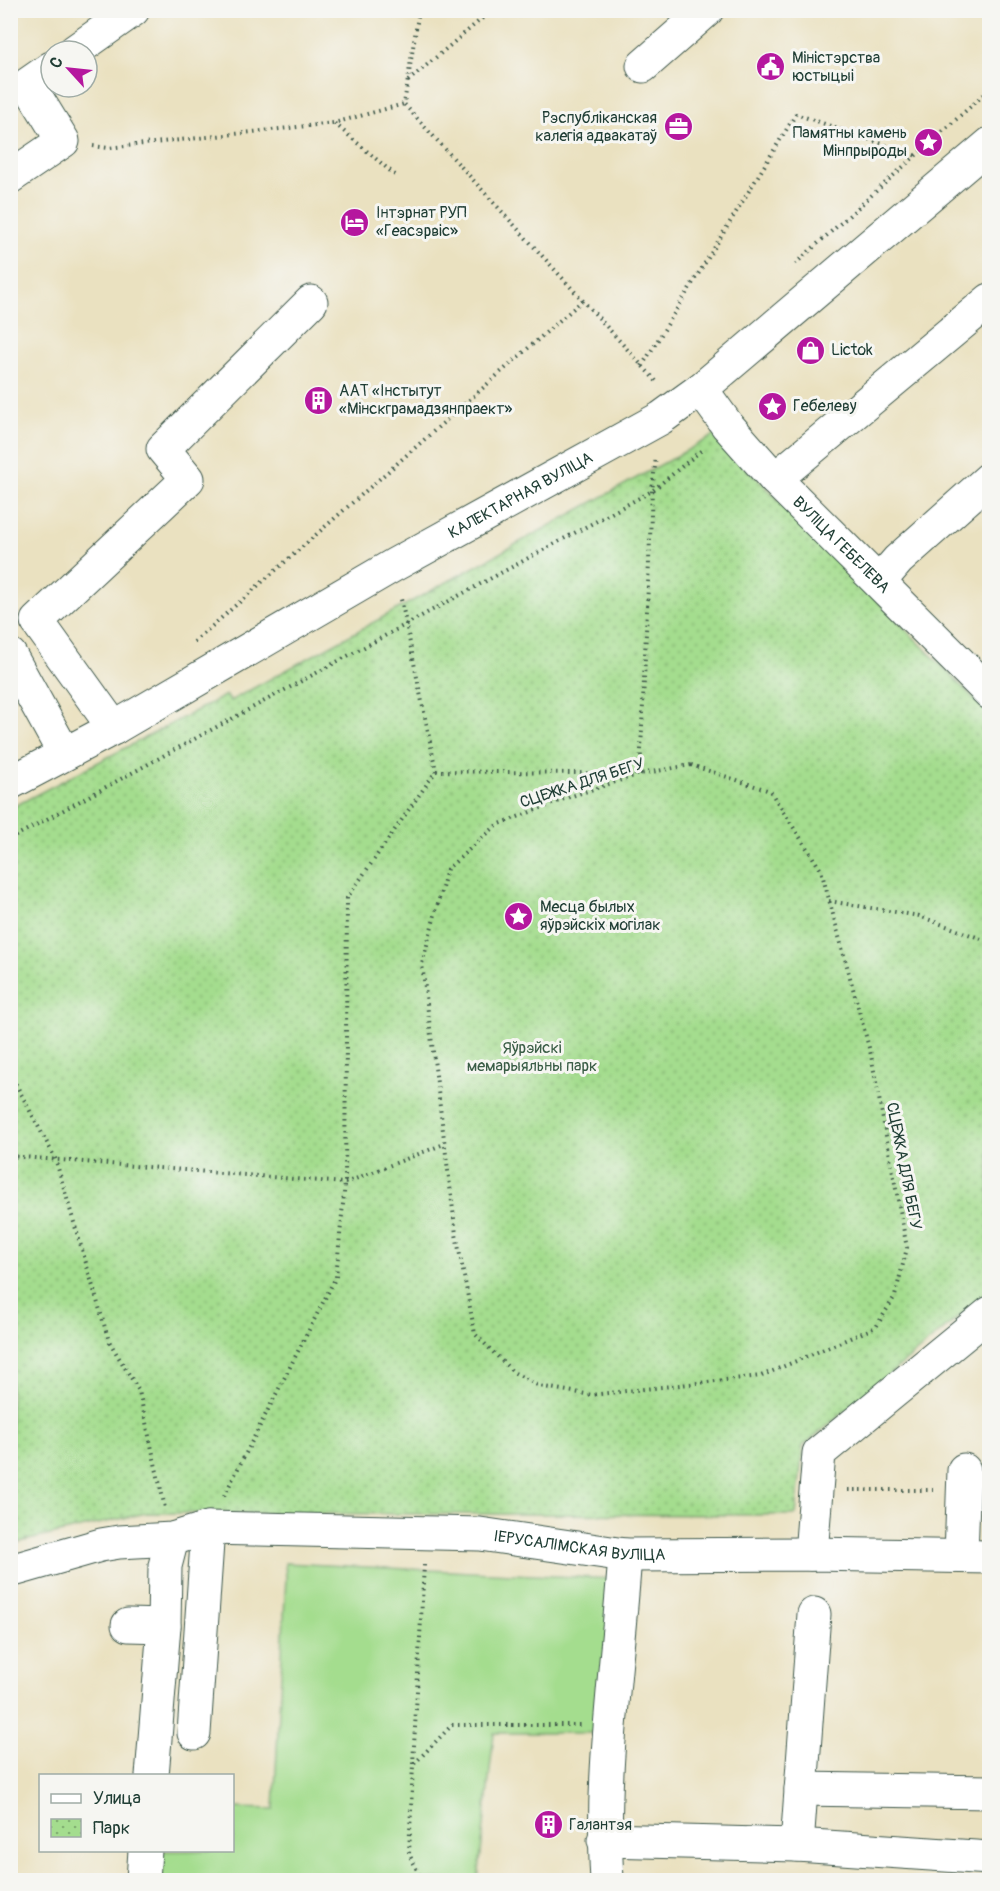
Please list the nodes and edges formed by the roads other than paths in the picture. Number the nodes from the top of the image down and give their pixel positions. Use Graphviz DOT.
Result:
graph roads {
  1 [pos="133,10"];
  2 [pos="707,10"];
  3 [pos="92,39"];
  4 [pos="643,66"];
  5 [pos="39,76"];
  6 [pos="990,144"];
  7 [pos="10,177"];
  8 [pos="990,300"];
  9 [pos="311,302"];
  10 [pos="701,389"];
  11 [pos="775,478"];
  12 [pos="990,478"];
  13 [pos="879,582"];
  14 [pos="10,655"];
  15 [pos="988,689"];
  16 [pos="114,729"];
  17 [pos="64,753"];
  18 [pos="10,783"];
  19 [pos="990,1313"];
  20 [pos="964,1480"];
  21 [pos="208,1528"];
  22 [pos="172,1539"];
  23 [pos="811,1554"];
  24 [pos="625,1555"];
  25 [pos="975,1556"];
  26 [pos="10,1571"];
  27 [pos="814,1614"];
  28 [pos="128,1625"];
  29 [pos="164,1626"];
  30 [pos="194,1733"];
  31 [pos="152,1774"];
  32 [pos="801,1789"];
  33 [pos="990,1792"];
  34 [pos="604,1840"];
  35 [pos="797,1845"];
  36 [pos="145,1852"];
  37 [pos="990,1858"];
  38 [pos="143,1881"];
  39 [pos="607,1881"];
  1 -- 3 [label="street"];
  2 -- 4 [label="street"];
  5 -- 7 [label="street"];
  6 -- 10 [label="street, КАЛЕКТАРНАЯ ВУЛІЦА"];
  8 -- 11 [label="street"];
  9 -- 16 [label="street"];
  10 -- 11 [label="street, ВУЛІЦА ГЕБЕЛЕВА"];
  10 -- 16 [label="street, КАЛЕКТАРНАЯ ВУЛІЦА"];
  11 -- 13 [label="street, ВУЛІЦА ГЕБЕЛЕВА"];
  12 -- 13 [label="street"];
  13 -- 15 [label="street, ВУЛІЦА ГЕБЕЛЕВА"];
  14 -- 17 [label="street"];
  16 -- 17 [label="street, КАЛЕКТАРНАЯ ВУЛІЦА"];
  17 -- 18 [label="street, КАЛЕКТАРНАЯ ВУЛІЦА"];
  19 -- 23 [label="street"];
  20 -- 25 [label="street"];
  21 -- 22 [label="street, ІЕРУСАЛІМСКАЯ ВУЛІЦА"];
  21 -- 24 [label="street, ІЕРУСАЛІМСКАЯ ВУЛІЦА"];
  21 -- 30 [label="street"];
  22 -- 26 [label="street, ІЕРУСАЛІМСКАЯ ВУЛІЦА"];
  22 -- 29 [label="street"];
  23 -- 24 [label="street, ІЕРУСАЛІМСКАЯ ВУЛІЦА"];
  23 -- 25 [label="street, ІЕРУСАЛІМСКАЯ ВУЛІЦА"];
  24 -- 34 [label="street"];
  27 -- 32 [label="street"];
  28 -- 29 [label="street"];
  29 -- 31 [label="street"];
  32 -- 33 [label="street"];
  32 -- 35 [label="street"];
  34 -- 35 [label="street"];
  34 -- 39 [label="street"];
  35 -- 37 [label="street"];
  36 -- 38 [label="street"];
}
